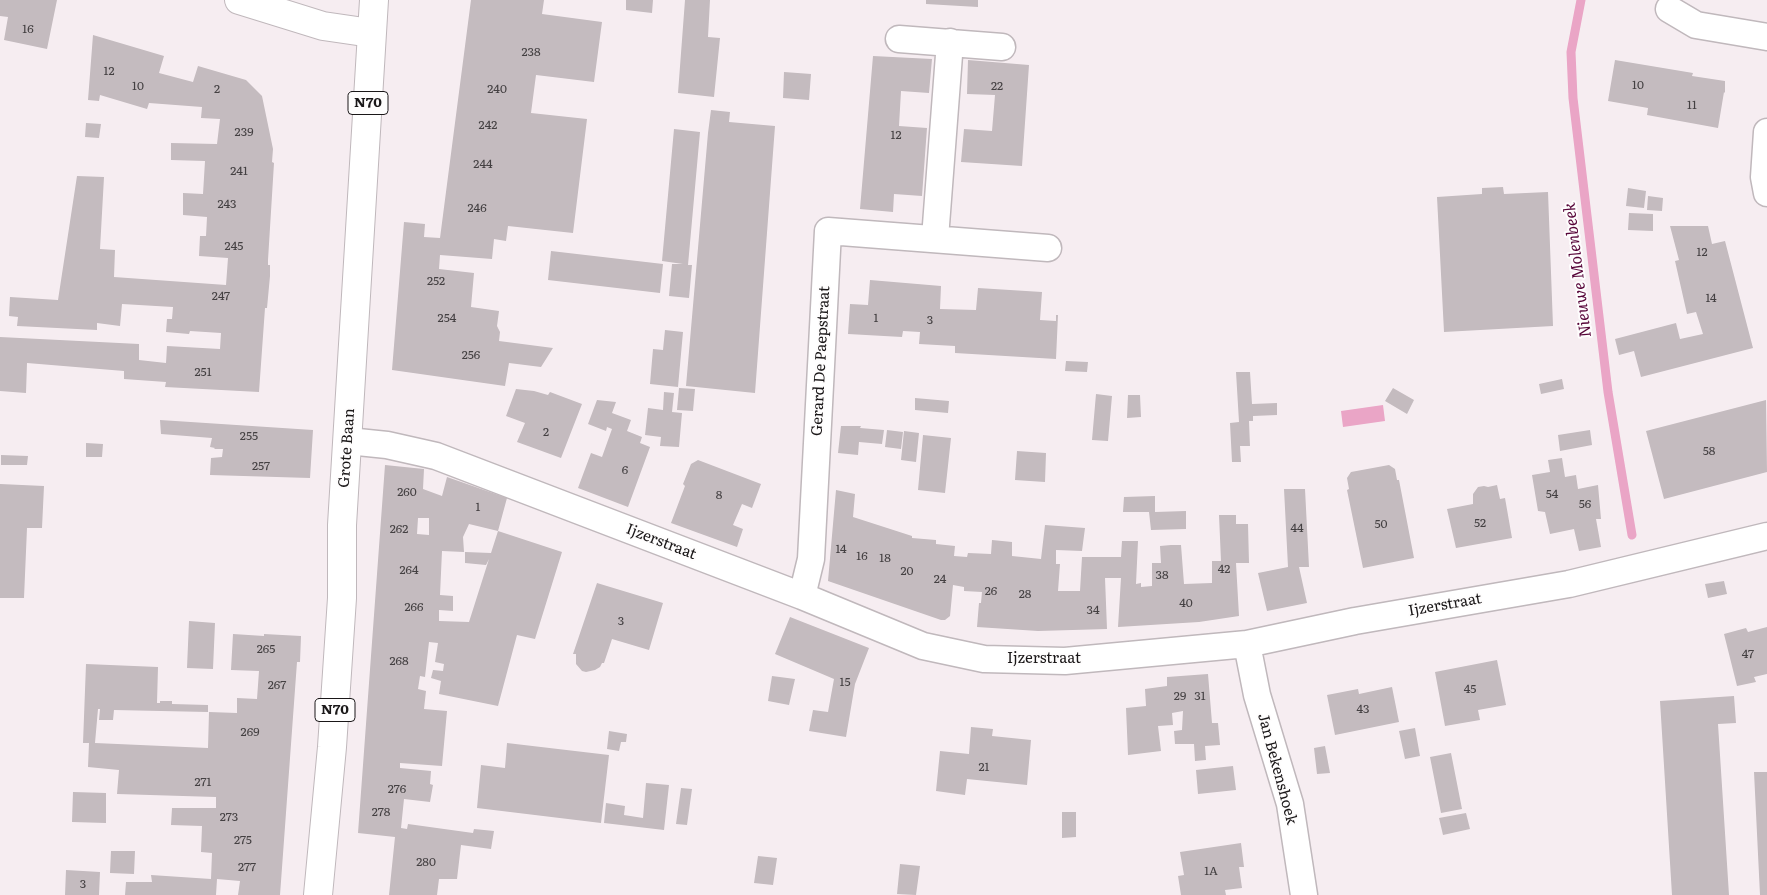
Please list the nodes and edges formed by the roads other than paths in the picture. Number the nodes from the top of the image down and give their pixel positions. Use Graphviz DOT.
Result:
graph roads {
  1 [pos="239,0"];
  2 [pos="374,0"];
  3 [pos="1669,9"];
  4 [pos="371,33"];
  5 [pos="1767,37"];
  6 [pos="898,39"];
  7 [pos="950,42"];
  8 [pos="1002,47"];
  9 [pos="1767,132"];
  10 [pos="1767,193"];
  11 [pos="935,238"];
  12 [pos="1048,248"];
  13 [pos="348,441"];
  14 [pos="1767,536"];
  15 [pos="802,596"];
  16 [pos="1247,644"];
  17 [pos="318,895"];
  18 [pos="1304,895"];
  1 -- 4 [label="main road"];
  2 -- 4 [label="main road, Grote Baan / N70"];
  3 -- 5 [label="street"];
  4 -- 13 [label="main road, Grote Baan / N70"];
  6 -- 7 [label="street"];
  7 -- 8 [label="street"];
  7 -- 11 [label="street"];
  9 -- 10 [label="street"];
  11 -- 12 [label="street, Gerard De Paepstraat"];
  11 -- 15 [label="street, Gerard De Paepstraat"];
  13 -- 15 [label="street, Ijzerstraat"];
  13 -- 17 [label="main road, Grote Baan / N70"];
  14 -- 16 [label="street, Ijzerstraat"];
  15 -- 16 [label="street, Ijzerstraat"];
  16 -- 18 [label="street, Jan Bekenshoek"];
}
